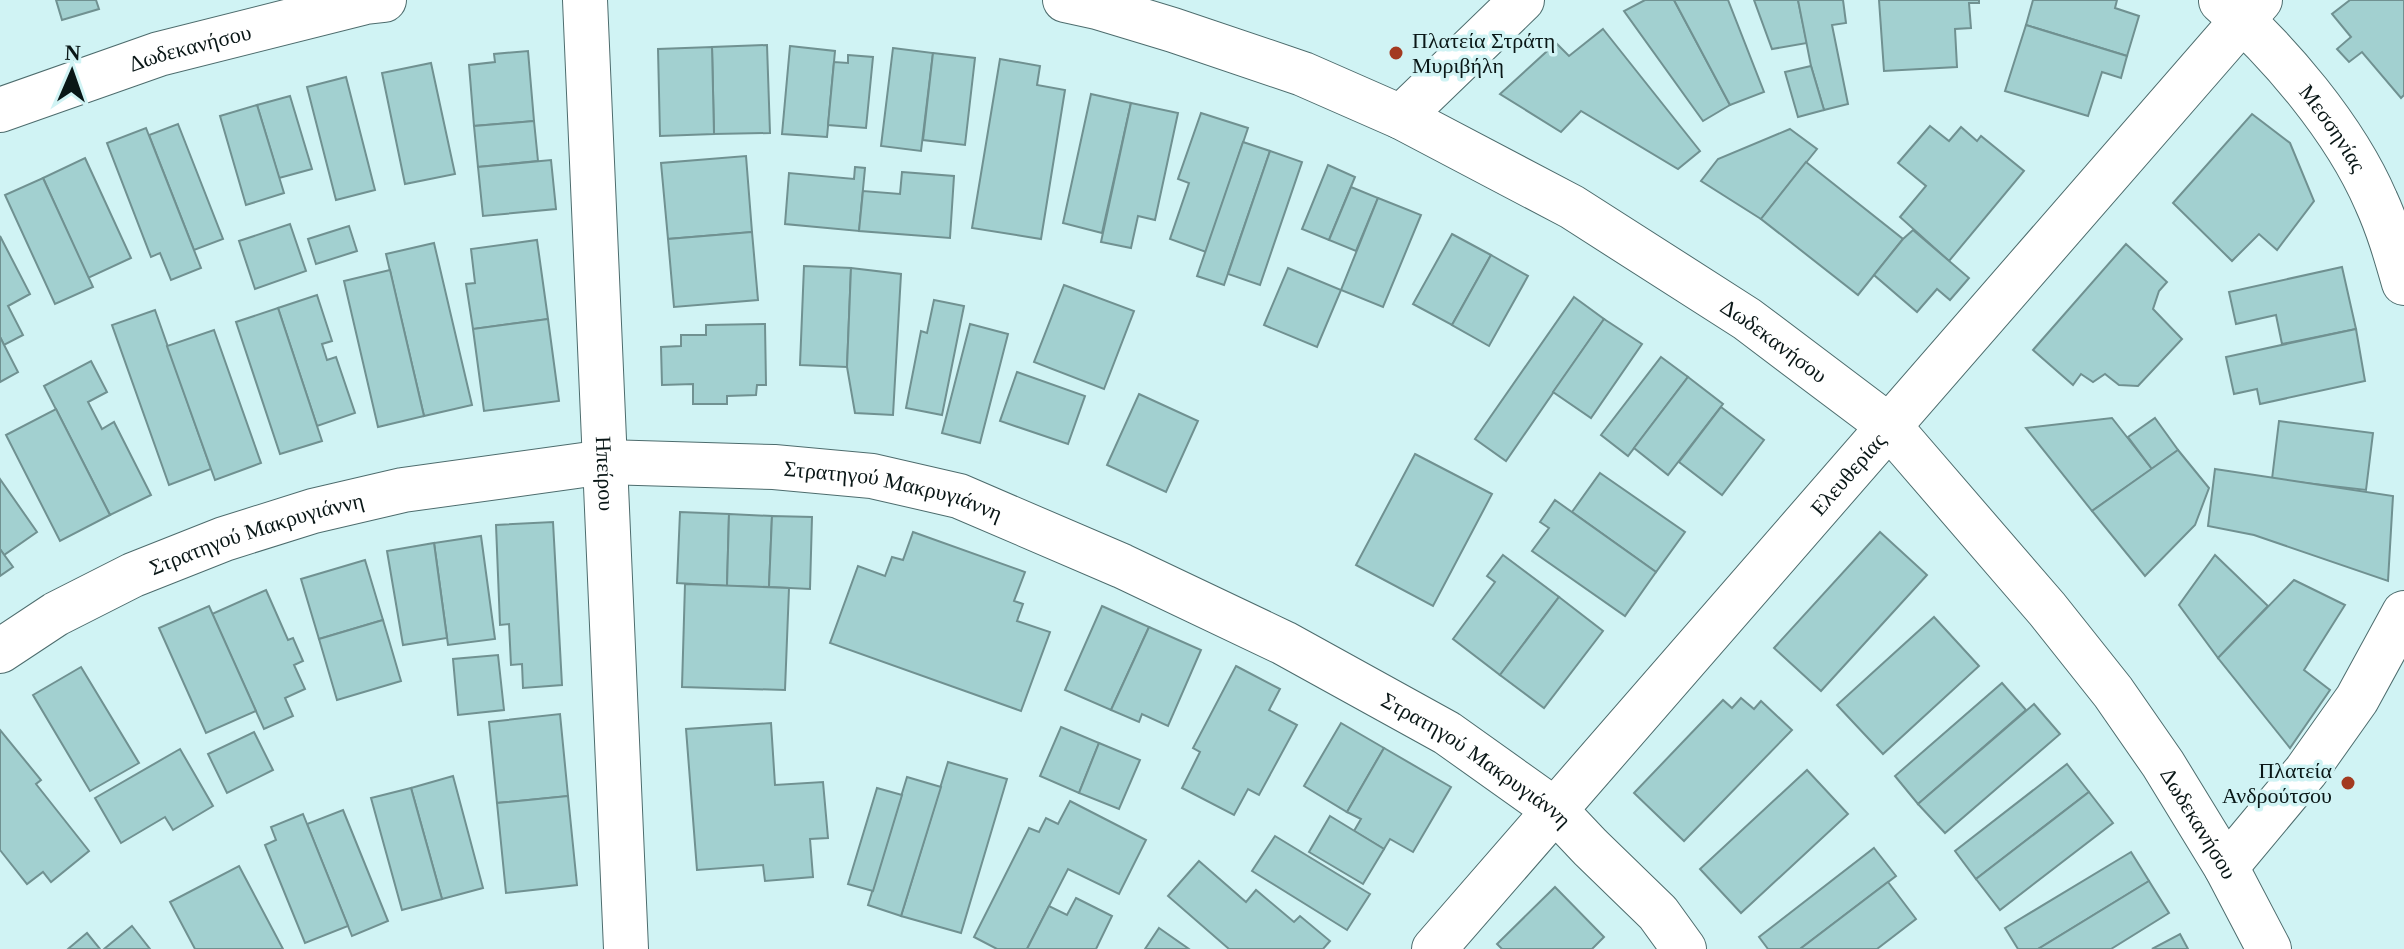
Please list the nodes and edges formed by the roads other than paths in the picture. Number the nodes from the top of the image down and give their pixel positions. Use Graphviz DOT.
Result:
graph roads {
  1 [pos="384,0"];
  2 [pos="585,0"];
  3 [pos="1065,0"];
  4 [pos="1522,0"];
  5 [pos="2241,7"];
  6 [pos="0,110"];
  7 [pos="1401,117"];
  8 [pos="2404,283"];
  9 [pos="1889,426"];
  10 [pos="605,462"];
  11 [pos="2404,613"];
  12 [pos="0,651"];
  13 [pos="1555,810"];
  14 [pos="2226,867"];
  15 [pos="626,949"];
  16 [pos="1434,949"];
  17 [pos="1684,949"];
  18 [pos="2269,949"];
  1 -- 6 [label="street, Δωδεκανήσου"];
  2 -- 10 [label="street, Ηπείρου"];
  3 -- 7 [label="street, Δωδεκανήσου"];
  4 -- 7 [label="street"];
  5 -- 8 [label="street, Μεσσηνίας"];
  5 -- 9 [label="street, Ελευθερίας"];
  7 -- 9 [label="street, Δωδεκανήσου"];
  9 -- 13 [label="street, Ελευθερίας"];
  9 -- 14 [label="street, Δωδεκανήσου"];
  10 -- 12 [label="street, Στρατηγού Μακρυγιάννη"];
  10 -- 13 [label="street, Στρατηγού Μακρυγιάννη"];
  10 -- 15 [label="street, Ηπείρου"];
  11 -- 14 [label="street"];
  13 -- 16 [label="street, Ελευθερίας"];
  13 -- 17 [label="street, Στρατηγού Μακρυγιάννη"];
  14 -- 18 [label="street, Δωδεκανήσου"];
}
